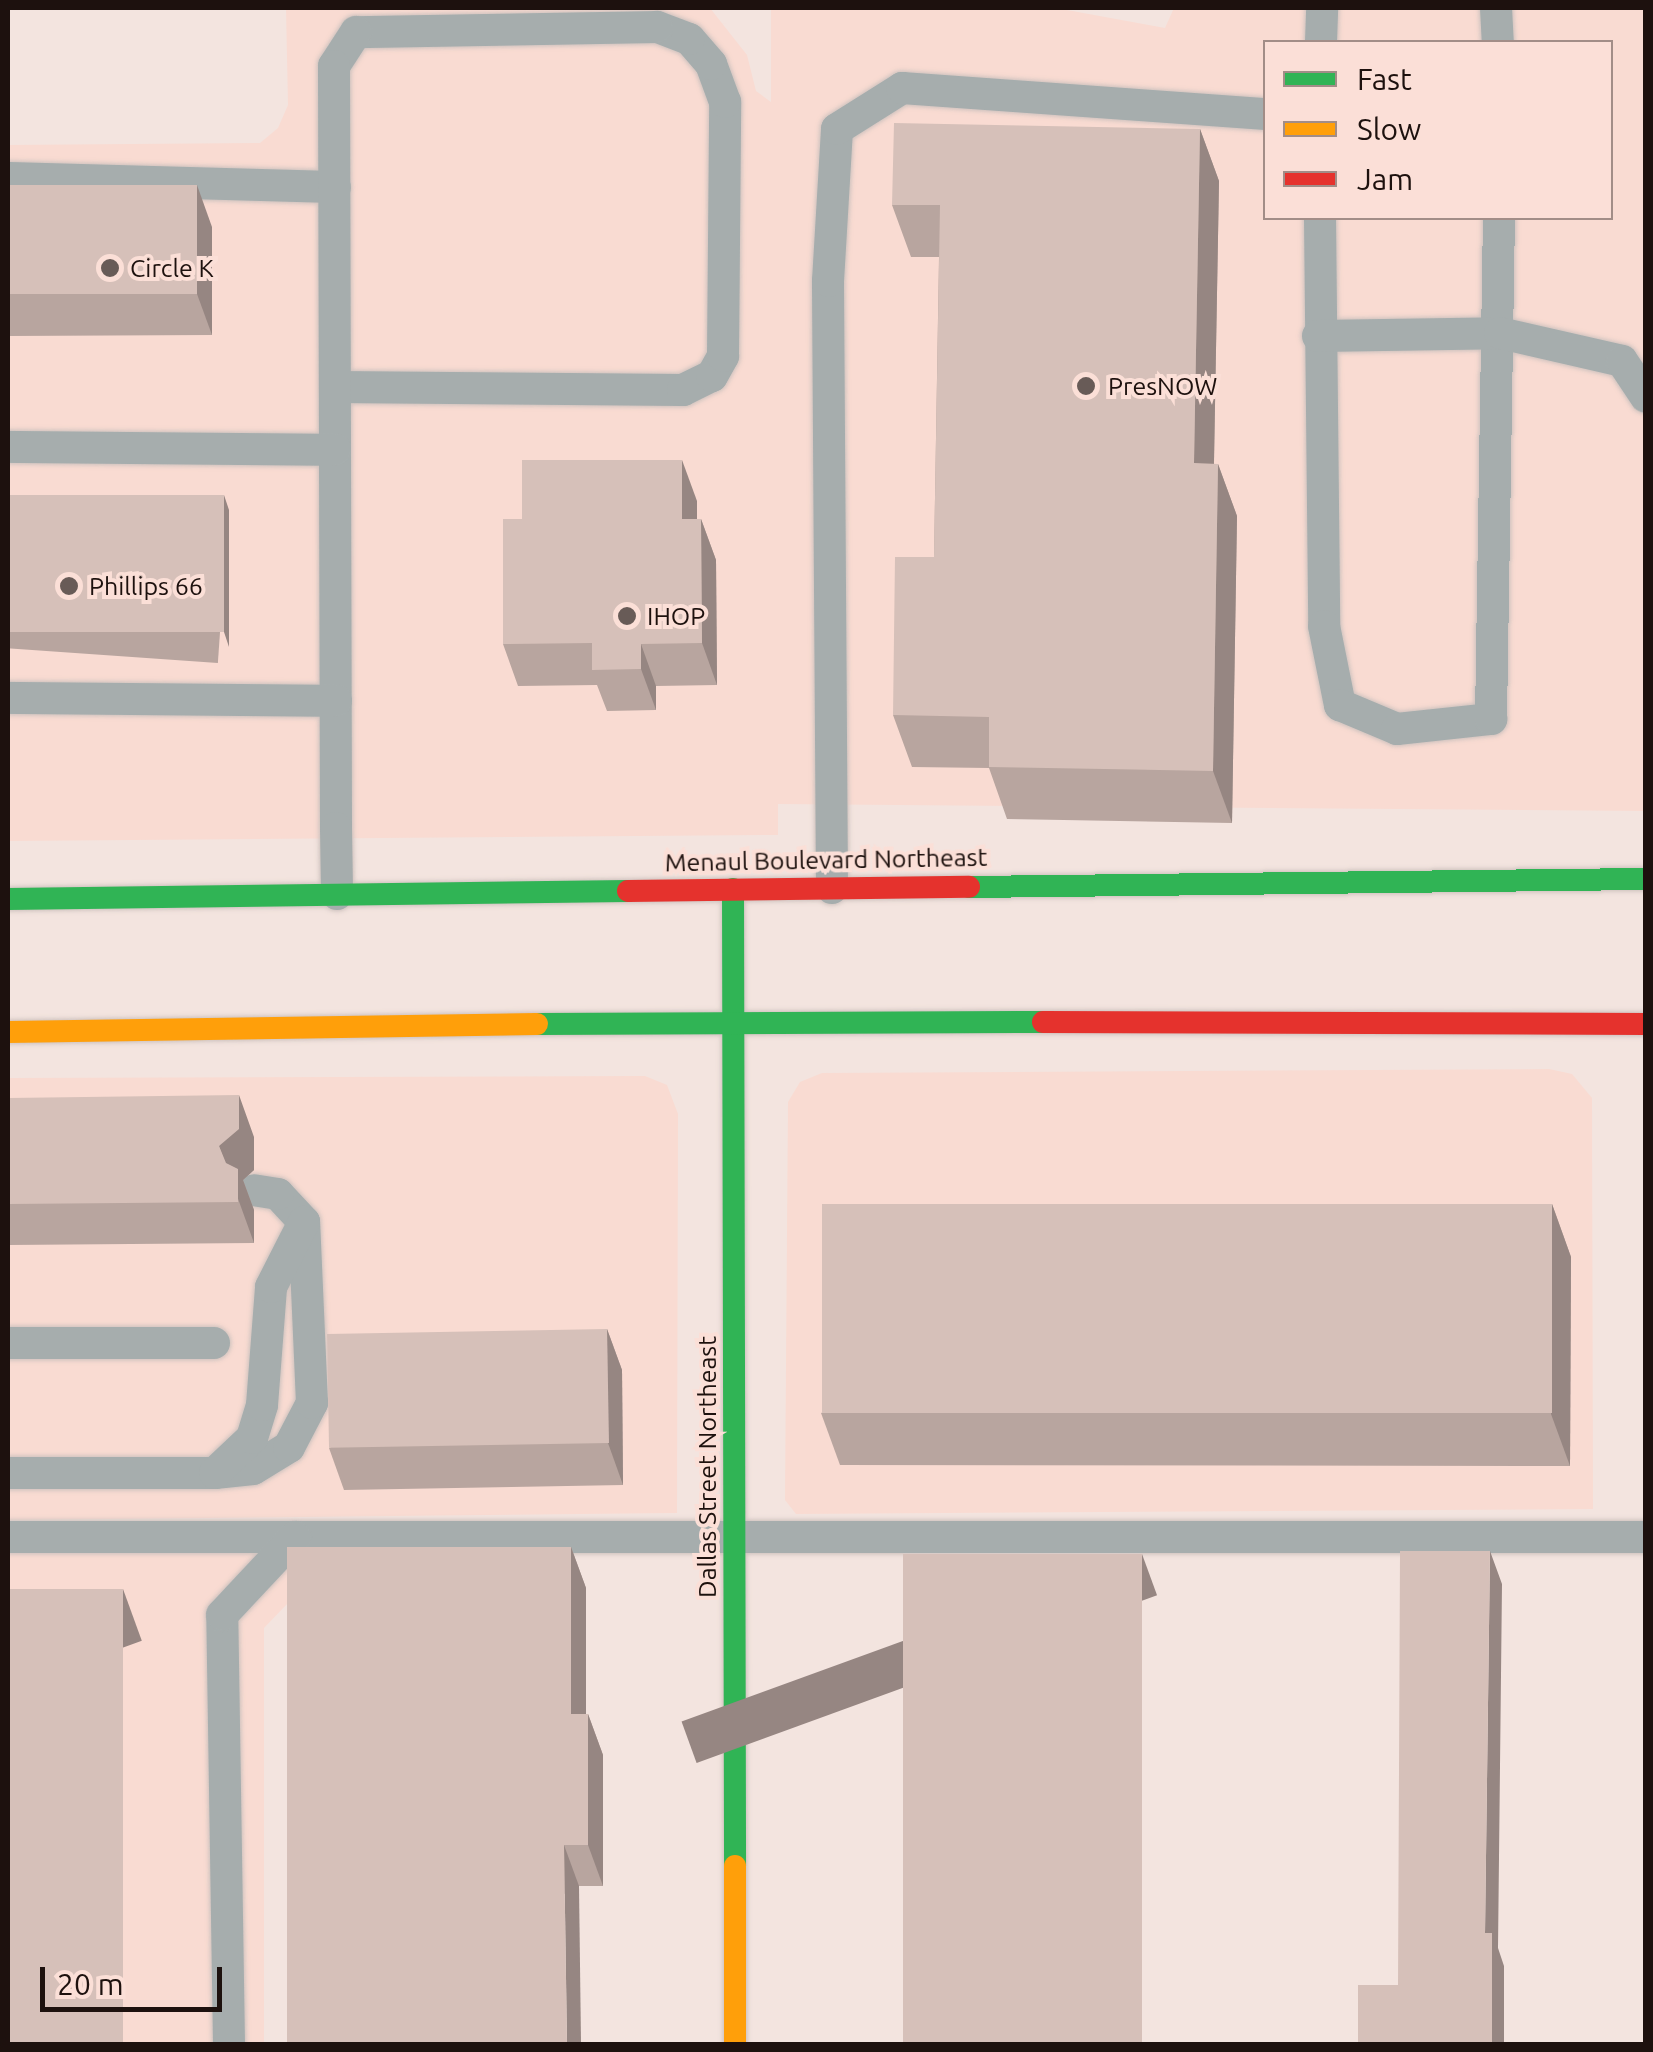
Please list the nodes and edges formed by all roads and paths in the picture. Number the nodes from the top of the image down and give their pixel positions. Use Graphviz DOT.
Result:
graph roads {
  1 [pos="1322,8"];
  2 [pos="1496,8"];
  3 [pos="1322,40"];
  4 [pos="1498,40"];
  5 [pos="1263,114"];
  6 [pos="8,178"];
  7 [pos="335,187"];
  8 [pos="1320,220"];
  9 [pos="1499,220"];
  10 [pos="1500,333"];
  11 [pos="1318,336"];
  12 [pos="335,387"];
  13 [pos="1646,397"];
  14 [pos="8,447"];
  15 [pos="335,450"];
  16 [pos="8,698"];
  17 [pos="336,701"];
  18 [pos="1646,880"];
  19 [pos="734,888"];
  20 [pos="832,888"];
  21 [pos="337,894"];
  22 [pos="8,898"];
  23 [pos="734,1021"];
  24 [pos="1646,1024"];
  25 [pos="8,1032"];
  26 [pos="254,1190"];
  27 [pos="304,1222"];
  28 [pos="8,1343"];
  29 [pos="214,1343"];
  30 [pos="8,1473"];
  31 [pos="215,1474"];
  32 [pos="8,1537"];
  33 [pos="295,1537"];
  34 [pos="1646,1537"];
  35 [pos="734,1538"];
  36 [pos="229,2044"];
  37 [pos="735,2044"];
  1 -- 3 [label="lane"];
  2 -- 4 [label="lane"];
  5 -- 20 [label="lane"];
  6 -- 7 [label="lane"];
  7 -- 12 [label="lane"];
  7 -- 12 [label="lane"];
  8 -- 11 [label="lane"];
  9 -- 10 [label="lane"];
  10 -- 11 [label="lane"];
  10 -- 11 [label="lane"];
  10 -- 13 [label="lane"];
  12 -- 15 [label="lane"];
  14 -- 15 [label="lane"];
  15 -- 17 [label="lane"];
  16 -- 17 [label="lane"];
  17 -- 21 [label="lane"];
  18 -- 20 [label="main road, Menaul Boulevard Northeast"];
  19 -- 20 [label="main road, Menaul Boulevard Northeast"];
  19 -- 21 [label="main road, Menaul Boulevard Northeast"];
  19 -- 23 [label="main road, Dallas Street Northeast"];
  21 -- 22 [label="main road, Menaul Boulevard Northeast"];
  23 -- 24 [label="main road"];
  23 -- 25 [label="main road"];
  23 -- 35 [label="main road, Dallas Street Northeast"];
  26 -- 27 [label="lane"];
  27 -- 31 [label="lane"];
  27 -- 31 [label="lane"];
  28 -- 29 [label="lane"];
  30 -- 31 [label="lane"];
  32 -- 33 [label="lane"];
  33 -- 35 [label="lane"];
  33 -- 36 [label="lane"];
  34 -- 35 [label="lane"];
  35 -- 37 [label="main road, Dallas Street Northeast"];
}
